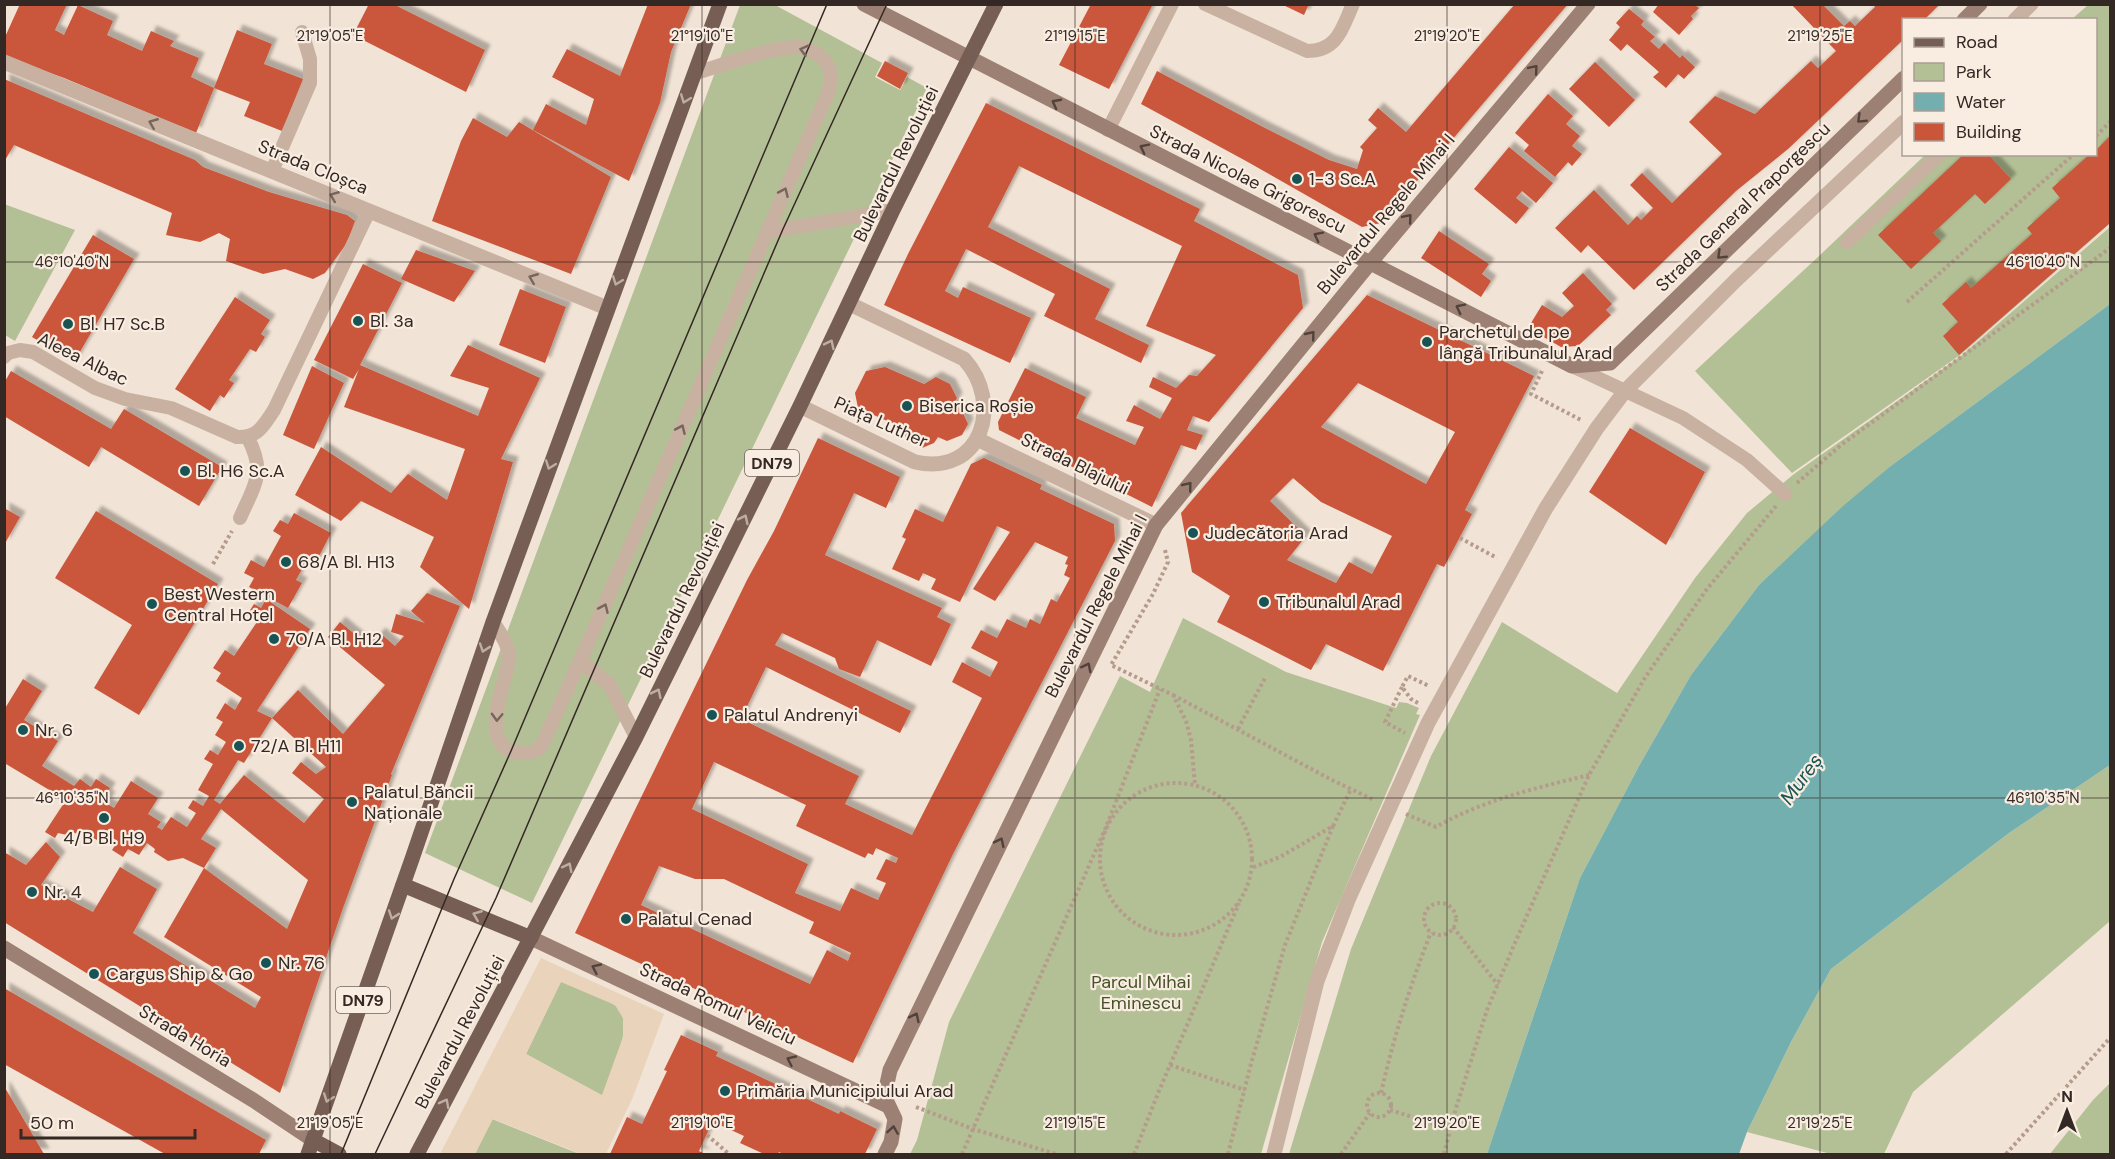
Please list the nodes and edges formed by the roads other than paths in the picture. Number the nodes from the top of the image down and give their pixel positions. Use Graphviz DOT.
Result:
graph roads {
  1 [pos="720,4"];
  2 [pos="864,4"];
  3 [pos="996,4"];
  4 [pos="1172,4"];
  5 [pos="1205,4"];
  6 [pos="1353,4"];
  7 [pos="1588,4"];
  8 [pos="1980,4"];
  9 [pos="2031,4"];
  10 [pos="1966,18"];
  11 [pos="2017,18"];
  12 [pos="302,32"];
  13 [pos="970,58"];
  14 [pos="4,62"];
  15 [pos="695,73"];
  16 [pos="1902,80"];
  17 [pos="1902,124"];
  18 [pos="1108,130"];
  19 [pos="1939,156"];
  20 [pos="272,171"];
  21 [pos="893,210"];
  22 [pos="369,211"];
  23 [pos="767,232"];
  24 [pos="1847,242"];
  25 [pos="1370,263"];
  26 [pos="850,304"];
  27 [pos="607,308"];
  28 [pos="4,357"];
  29 [pos="1572,366"];
  30 [pos="1625,391"];
  31 [pos="800,406"];
  32 [pos="249,438"];
  33 [pos="977,439"];
  34 [pos="1785,494"];
  35 [pos="240,518"];
  36 [pos="1154,528"];
  37 [pos="493,621"];
  38 [pos="580,661"];
  39 [pos="636,737"];
  40 [pos="403,885"];
  41 [pos="531,938"];
  42 [pos="7,953"];
  43 [pos="888,1106"];
  44 [pos="313,1140"];
  45 [pos="308,1155"];
  46 [pos="339,1155"];
  47 [pos="417,1155"];
  48 [pos="885,1155"];
  49 [pos="1274,1155"];
  1 -- 15 [label="main road, DN79"];
  2 -- 13 [label="main road"];
  3 -- 13 [label="main road, Bulevardul Revoluției / DN79"];
  4 -- 18 [label="lane"];
  5 -- 6 [label="lane"];
  25 -- 7 [label="main road, Bulevardul Regele Mihai I, one-way"];
  8 -- 10 [label="main road"];
  9 -- 11 [label="street"];
  12 -- 20 [label="lane"];
  18 -- 13 [label="main road, Strada Nicolae Grigorescu, one-way"];
  13 -- 21 [label="main road, Bulevardul Revoluției / DN79"];
  20 -- 14 [label="street, Strada Cloșca, one-way"];
  23 -- 15 [label="lane, one-way"];
  15 -- 27 [label="main road, DN79, one-way"];
  16 -- 29 [label="main road, Strada General Praporgescu, one-way"];
  17 -- 30 [label="street"];
  25 -- 18 [label="main road, Strada Nicolae Grigorescu, one-way"];
  19 -- 24 [label="lane"];
  22 -- 20 [label="street, Strada Cloșca, one-way"];
  21 -- 23 [label="lane"];
  21 -- 26 [label="main road, Bulevardul Revoluției / DN79"];
  27 -- 22 [label="street, Strada Cloșca, one-way"];
  22 -- 32 [label="lane"];
  38 -- 23 [label="lane, one-way"];
  29 -- 25 [label="main road, Strada Nicolae Grigorescu, one-way"];
  36 -- 25 [label="main road, Bulevardul Regele Mihai I, one-way"];
  31 -- 26 [label="main road, Bulevardul Revoluției / DN79, one-way"];
  26 -- 33 [label="street"];
  27 -- 37 [label="main road, DN79, one-way"];
  28 -- 32 [label="lane, Aleea Albac"];
  29 -- 30 [label="lane"];
  30 -- 34 [label="lane"];
  30 -- 49 [label="street"];
  31 -- 33 [label="street, Piața Luther"];
  39 -- 31 [label="main road, Bulevardul Revoluției / DN79, one-way"];
  32 -- 35 [label="lane"];
  33 -- 36 [label="street, Strada Blajului"];
  43 -- 36 [label="main road, Bulevardul Regele Mihai I, one-way"];
  37 -- 38 [label="lane, one-way"];
  37 -- 40 [label="main road, DN79, one-way"];
  38 -- 39 [label="lane"];
  41 -- 39 [label="main road, Bulevardul Revoluției / DN79, one-way"];
  41 -- 40 [label="main road, one-way"];
  40 -- 44 [label="main road, DN79, one-way"];
  43 -- 41 [label="main road, Strada Romul Veliciu, one-way"];
  47 -- 41 [label="main road, Bulevardul Revoluției / DN79, one-way"];
  42 -- 44 [label="main road, Strada Horia"];
  48 -- 43 [label="main road, Bulevardul Regele Mihai I, one-way"];
  44 -- 45 [label="main road, DN79"];
  44 -- 46 [label="main road"];
}
